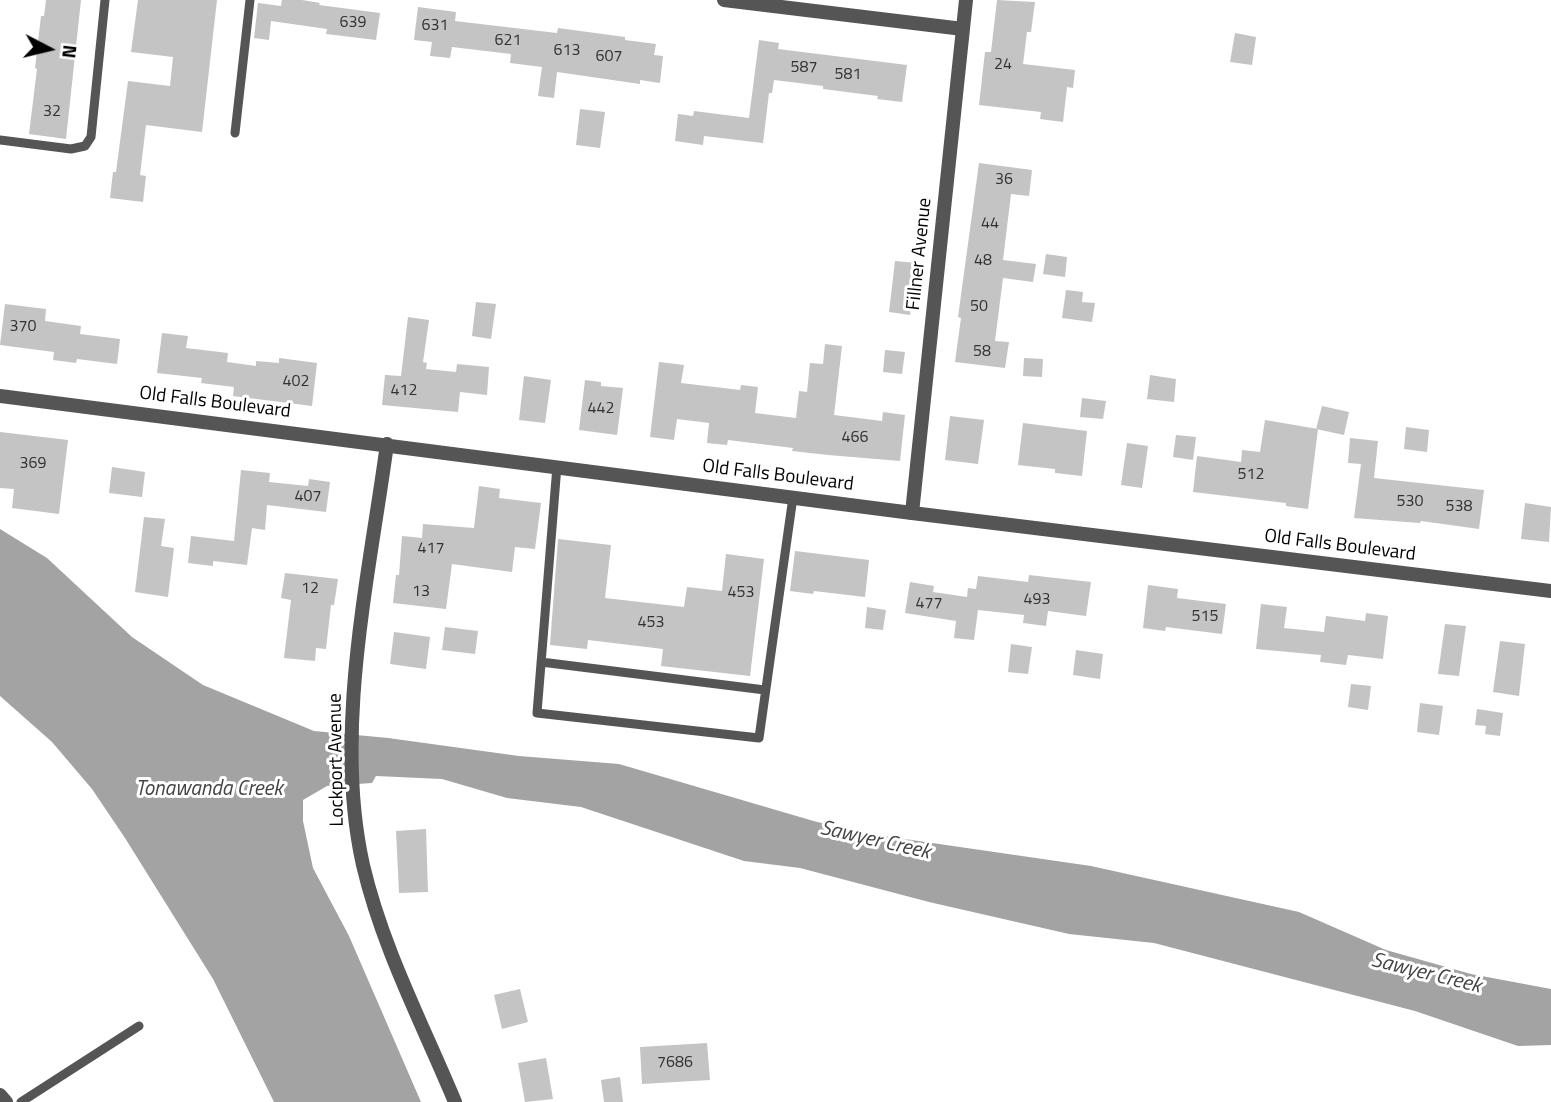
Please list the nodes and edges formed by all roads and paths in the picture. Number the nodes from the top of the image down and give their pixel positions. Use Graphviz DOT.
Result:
graph roads {
  1 [pos="104,0"];
  2 [pos="250,0"];
  3 [pos="724,0"];
  4 [pos="966,0"];
  5 [pos="963,29"];
  6 [pos="235,133"];
  7 [pos="0,140"];
  8 [pos="0,396"];
  9 [pos="387,444"];
  10 [pos="557,466"];
  11 [pos="793,497"];
  12 [pos="912,513"];
  13 [pos="1551,591"];
  14 [pos="541,662"];
  15 [pos="765,690"];
  16 [pos="139,1026"];
  17 [pos="0,1095"];
  18 [pos="5,1102"];
  19 [pos="21,1102"];
  20 [pos="455,1102"];
  1 -- 7 [label="lane"];
  2 -- 6 [label="lane"];
  3 -- 5 [label="street"];
  4 -- 5 [label="street, Fillner Avenue"];
  5 -- 12 [label="street, Fillner Avenue"];
  8 -- 9 [label="street, Old Falls Boulevard"];
  9 -- 10 [label="street, Old Falls Boulevard"];
  9 -- 20 [label="street, Lockport Avenue"];
  10 -- 11 [label="street, Old Falls Boulevard"];
  10 -- 14 [label="lane"];
  11 -- 12 [label="street, Old Falls Boulevard"];
  11 -- 15 [label="lane"];
  12 -- 13 [label="street, Old Falls Boulevard"];
  14 -- 15 [label="lane"];
  14 -- 15 [label="lane"];
  16 -- 19 [label="lane"];
  17 -- 18 [label="street"];
}
